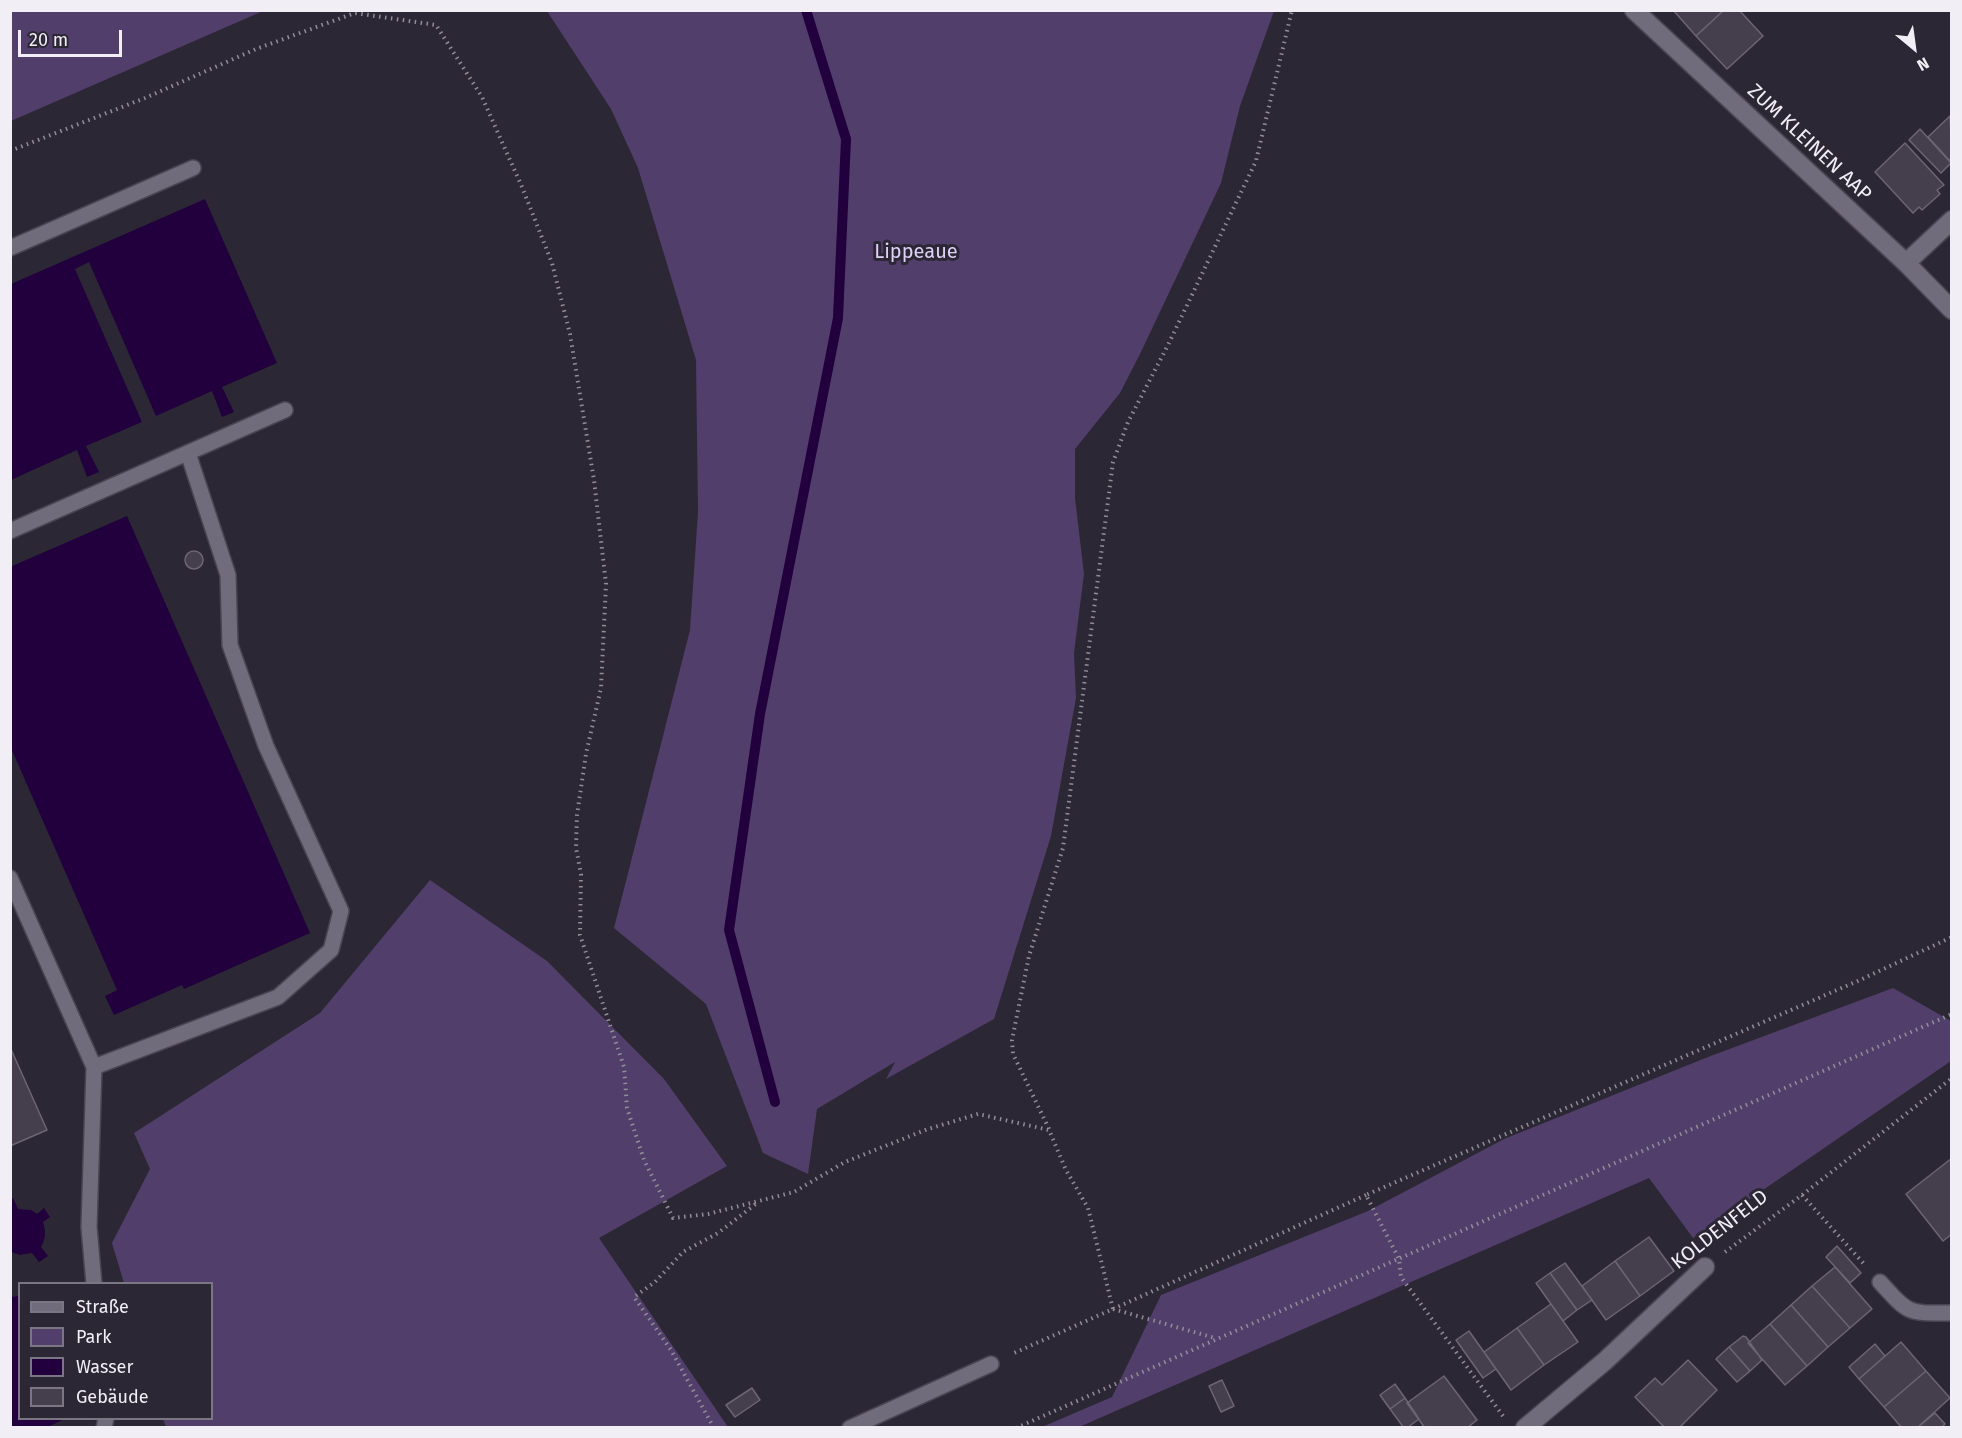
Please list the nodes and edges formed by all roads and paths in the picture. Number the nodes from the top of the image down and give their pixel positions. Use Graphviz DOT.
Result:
graph roads {
  1 [pos="1292,10"];
  2 [pos="1634,10"];
  3 [pos="10,151"];
  4 [pos="193,168"];
  5 [pos="1952,220"];
  6 [pos="10,248"];
  7 [pos="1906,263"];
  8 [pos="1952,310"];
  9 [pos="285,410"];
  10 [pos="188,453"];
  11 [pos="10,531"];
  12 [pos="11,881"];
  13 [pos="1952,937"];
  14 [pos="1952,1014"];
  15 [pos="94,1066"];
  16 [pos="1952,1078"];
  17 [pos="1049,1130"];
  18 [pos="1802,1194"];
  19 [pos="1366,1196"];
  20 [pos="760,1200"];
  21 [pos="1399,1259"];
  22 [pos="1705,1267"];
  23 [pos="1880,1281"];
  24 [pos="94,1282"];
  25 [pos="1113,1309"];
  26 [pos="1952,1313"];
  27 [pos="1215,1338"];
  28 [pos="991,1364"];
  29 [pos="1505,1419"];
  30 [pos="714,1428"];
  31 [pos="850,1428"];
  32 [pos="1016,1428"];
  33 [pos="1525,1428"];
  1 -- 17 [label="path"];
  2 -- 7 [label="street, ZUM KLEINEN AAP"];
  3 -- 20 [label="path"];
  4 -- 6 [label="lane"];
  5 -- 7 [label="street"];
  7 -- 8 [label="street, ZUM KLEINEN AAP"];
  9 -- 10 [label="lane"];
  10 -- 11 [label="lane"];
  10 -- 15 [label="lane"];
  12 -- 15 [label="lane"];
  13 -- 19 [label="path"];
  14 -- 21 [label="path"];
  15 -- 24 [label="lane"];
  16 -- 18 [label="path, KOLDENFELD"];
  17 -- 20 [label="path"];
  17 -- 25 [label="path"];
  18 -- 22 [label="path, KOLDENFELD"];
  18 -- 23 [label="path"];
  19 -- 21 [label="path"];
  19 -- 25 [label="path"];
  20 -- 30 [label="path"];
  21 -- 27 [label="path"];
  21 -- 29 [label="path"];
  22 -- 33 [label="street, KOLDENFELD"];
  23 -- 26 [label="lane"];
  25 -- 27 [label="path"];
  25 -- 28 [label="path"];
  27 -- 32 [label="path"];
  28 -- 31 [label="lane"];
}
